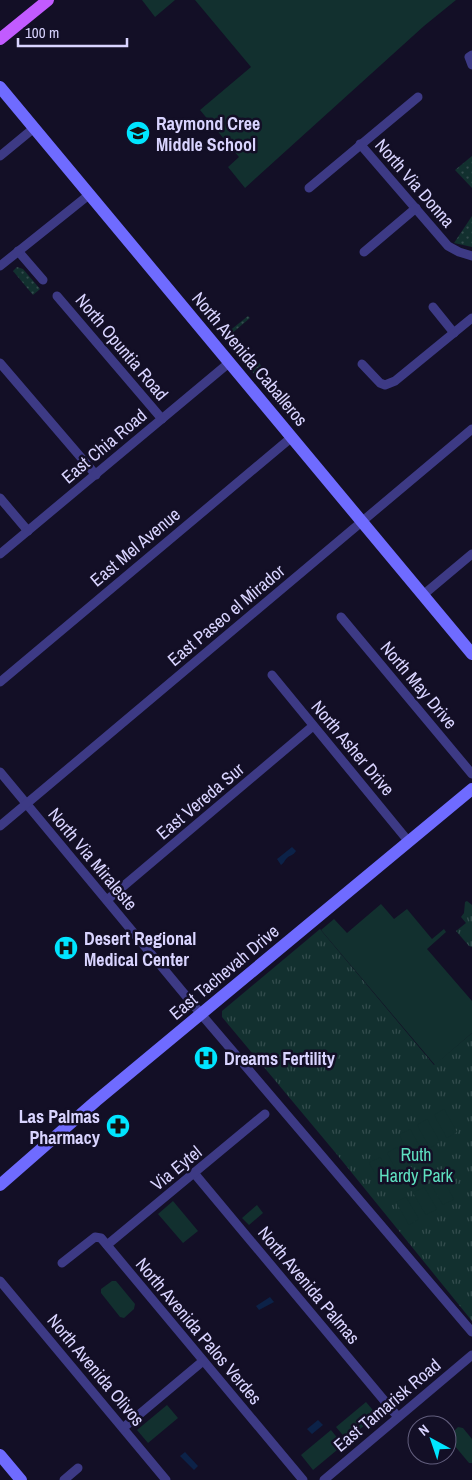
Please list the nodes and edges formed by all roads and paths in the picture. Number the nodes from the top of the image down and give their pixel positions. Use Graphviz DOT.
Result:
graph roads {
  1 [pos="48,0"];
  2 [pos="0,39"];
  3 [pos="0,87"];
  4 [pos="418,97"];
  5 [pos="34,128"];
  6 [pos="360,144"];
  7 [pos="0,156"];
  8 [pos="309,188"];
  9 [pos="90,194"];
  10 [pos="416,208"];
  11 [pos="18,251"];
  12 [pos="364,252"];
  13 [pos="472,256"];
  14 [pos="0,266"];
  15 [pos="42,280"];
  16 [pos="57,296"];
  17 [pos="433,307"];
  18 [pos="472,318"];
  19 [pos="454,332"];
  20 [pos="230,362"];
  21 [pos="0,363"];
  22 [pos="362,364"];
  23 [pos="162,419"];
  24 [pos="472,429"];
  25 [pos="292,436"];
  26 [pos="96,475"];
  27 [pos="0,498"];
  28 [pos="363,522"];
  29 [pos="28,531"];
  30 [pos="0,554"];
  31 [pos="472,554"];
  32 [pos="423,595"];
  33 [pos="341,618"];
  34 [pos="472,654"];
  35 [pos="272,675"];
  36 [pos="0,682"];
  37 [pos="314,726"];
  38 [pos="0,772"];
  39 [pos="472,774"];
  40 [pos="472,789"];
  41 [pos="26,803"];
  42 [pos="0,826"];
  43 [pos="409,842"];
  44 [pos="107,900"];
  45 [pos="201,1014"];
  46 [pos="265,1114"];
  47 [pos="194,1173"];
  48 [pos="0,1185"];
  49 [pos="107,1245"];
  50 [pos="62,1263"];
  51 [pos="0,1281"];
  52 [pos="472,1332"];
  53 [pos="472,1355"];
  54 [pos="203,1361"];
  55 [pos="398,1417"];
  56 [pos="123,1428"];
  57 [pos="0,1455"];
  58 [pos="78,1468"];
  59 [pos="21,1480"];
  60 [pos="64,1480"];
  61 [pos="166,1480"];
  62 [pos="303,1480"];
  63 [pos="324,1480"];
  1 -- 2 [label="main road"];
  3 -- 5 [label="street, North Avenida Caballeros"];
  4 -- 6 [label="street"];
  5 -- 7 [label="street"];
  5 -- 9 [label="street, North Avenida Caballeros"];
  6 -- 8 [label="street"];
  6 -- 10 [label="street, North Via Donna"];
  9 -- 11 [label="street"];
  9 -- 20 [label="street, North Avenida Caballeros"];
  10 -- 12 [label="street"];
  10 -- 13 [label="street, North Via Donna"];
  11 -- 14 [label="street"];
  11 -- 15 [label="street"];
  16 -- 23 [label="street, North Opuntia Road"];
  17 -- 19 [label="street"];
  18 -- 19 [label="street"];
  19 -- 22 [label="street"];
  20 -- 23 [label="street, East Chia Road"];
  20 -- 25 [label="street, North Avenida Caballeros"];
  21 -- 26 [label="street"];
  23 -- 26 [label="street, East Chia Road"];
  24 -- 28 [label="street, East Paseo el Mirador"];
  25 -- 28 [label="street, North Avenida Caballeros"];
  25 -- 36 [label="street, East Mel Avenue"];
  26 -- 29 [label="street, East Chia Road"];
  27 -- 29 [label="street"];
  28 -- 32 [label="street, North Avenida Caballeros"];
  28 -- 41 [label="street, East Paseo el Mirador"];
  29 -- 30 [label="street, East Chia Road"];
  31 -- 32 [label="street"];
  32 -- 34 [label="street, North Avenida Caballeros"];
  33 -- 39 [label="street, North May Drive"];
  35 -- 37 [label="street, North Asher Drive"];
  37 -- 43 [label="street, North Asher Drive"];
  37 -- 44 [label="street, East Vereda Sur"];
  38 -- 41 [label="street, North Via Miraleste"];
  40 -- 43 [label="street, East Tachevah Drive"];
  41 -- 42 [label="street, East Paseo el Mirador"];
  41 -- 44 [label="street, North Via Miraleste"];
  43 -- 45 [label="street, East Tachevah Drive"];
  44 -- 45 [label="street, North Via Miraleste"];
  45 -- 48 [label="street, East Tachevah Drive"];
  45 -- 52 [label="street, North Via Miraleste"];
  46 -- 47 [label="street, Via Eytel"];
  47 -- 49 [label="street, Via Eytel"];
  47 -- 55 [label="street, North Avenida Palmas"];
  49 -- 50 [label="street"];
  49 -- 54 [label="street, North Avenida Palos Verdes"];
  51 -- 56 [label="street, North Avenida Olivos"];
  53 -- 55 [label="street, East Tamarisk Road"];
  54 -- 56 [label="street"];
  54 -- 62 [label="street, North Avenida Palos Verdes"];
  55 -- 63 [label="street, East Tamarisk Road"];
  56 -- 61 [label="street, North Avenida Olivos"];
  57 -- 59 [label="street"];
  58 -- 60 [label="street"];
}
